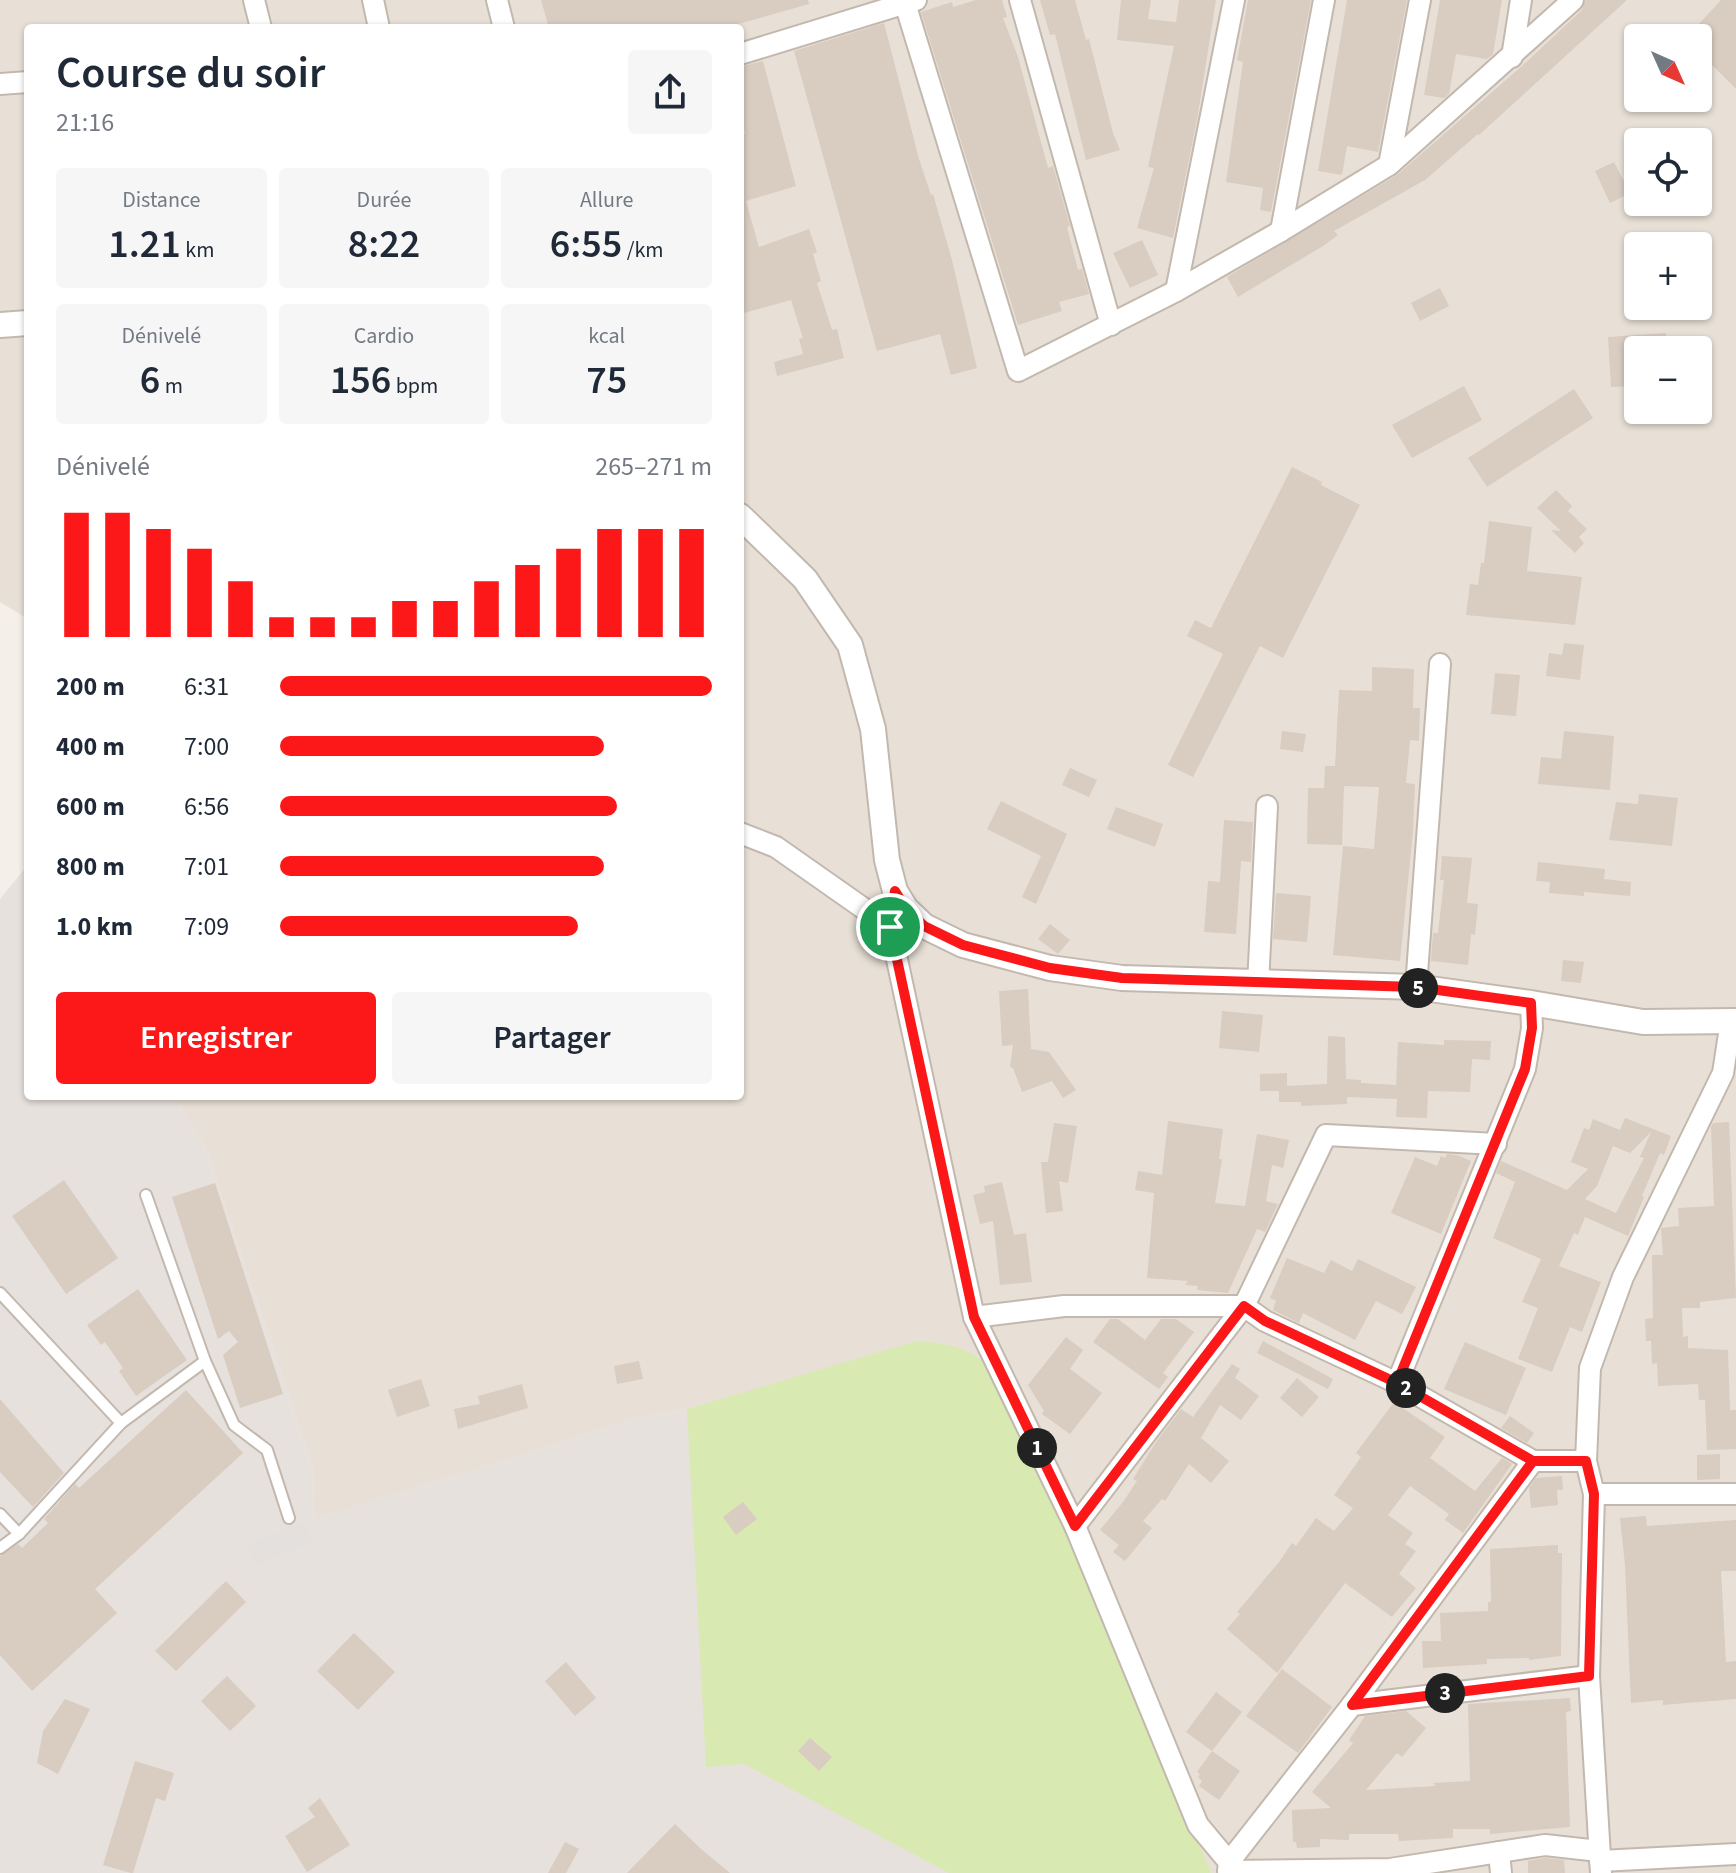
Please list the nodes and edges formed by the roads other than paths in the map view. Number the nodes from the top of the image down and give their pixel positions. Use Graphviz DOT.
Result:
graph roads {
  1 [pos="254,0"];
  2 [pos="373,0"];
  3 [pos="497,0"];
  4 [pos="1020,0"];
  5 [pos="1234,0"];
  6 [pos="1324,0"];
  7 [pos="1420,0"];
  8 [pos="1521,0"];
  9 [pos="1573,0"];
  10 [pos="909,1"];
  11 [pos="260,24"];
  12 [pos="378,24"];
  13 [pos="503,24"];
  14 [pos="744,53"];
  15 [pos="1512,57"];
  16 [pos="24,82"];
  17 [pos="0,84"];
  18 [pos="1389,165"];
  19 [pos="1281,231"];
  20 [pos="1176,291"];
  21 [pos="24,323"];
  22 [pos="0,325"];
  23 [pos="1111,325"];
  24 [pos="744,520"];
  25 [pos="1440,664"];
  26 [pos="1267,806"];
  27 [pos="744,835"];
  28 [pos="895,891"];
  29 [pos="890,927"];
  30 [pos="1258,984"];
  31 [pos="1416,987"];
  32 [pos="1531,1003"];
  33 [pos="1734,1021"];
  34 [pos="1496,1144"];
  35 [pos="146,1195"];
  36 [pos="0,1293"];
  37 [pos="1244,1306"];
  38 [pos="974,1317"];
  39 [pos="205,1361"];
  40 [pos="1397,1383"];
  41 [pos="121,1423"];
  42 [pos="1533,1461"];
  43 [pos="1586,1461"];
  44 [pos="1594,1494"];
  45 [pos="1736,1494"];
  46 [pos="0,1514"];
  47 [pos="289,1518"];
  48 [pos="1075,1526"];
  49 [pos="19,1534"];
  50 [pos="0,1548"];
  51 [pos="1589,1676"];
  52 [pos="1352,1705"];
  53 [pos="1499,1852"];
  54 [pos="1736,1854"];
  55 [pos="1229,1862"];
  56 [pos="1600,1862"];
  57 [pos="1390,1871"];
  58 [pos="1501,1873"];
  1 -- 11 [label="street"];
  2 -- 12 [label="street"];
  3 -- 13 [label="street"];
  4 -- 23 [label="street"];
  5 -- 20 [label="street"];
  6 -- 19 [label="street"];
  7 -- 18 [label="street"];
  8 -- 15 [label="street"];
  9 -- 15 [label="street"];
  10 -- 14 [label="street"];
  10 -- 23 [label="street"];
  15 -- 18 [label="street"];
  16 -- 17 [label="street"];
  18 -- 19 [label="street"];
  19 -- 20 [label="street"];
  20 -- 23 [label="street"];
  21 -- 22 [label="street"];
  24 -- 28 [label="street"];
  25 -- 31 [label="street"];
  26 -- 30 [label="street"];
  27 -- 29 [label="street"];
  28 -- 29 [label="street"];
  28 -- 30 [label="street"];
  29 -- 38 [label="street"];
  30 -- 31 [label="street"];
  31 -- 32 [label="street"];
  32 -- 33 [label="street"];
  32 -- 34 [label="street"];
  33 -- 43 [label="street"];
  34 -- 37 [label="street"];
  34 -- 40 [label="street"];
  35 -- 39 [label="lane"];
  36 -- 41 [label="lane"];
  37 -- 38 [label="street"];
  37 -- 40 [label="street"];
  37 -- 48 [label="street"];
  38 -- 48 [label="street"];
  39 -- 41 [label="lane"];
  39 -- 47 [label="lane"];
  40 -- 42 [label="street"];
  41 -- 49 [label="lane"];
  42 -- 43 [label="street"];
  42 -- 52 [label="street"];
  43 -- 44 [label="street"];
  44 -- 45 [label="street"];
  44 -- 51 [label="street"];
  46 -- 49 [label="lane"];
  48 -- 55 [label="street"];
  49 -- 50 [label="lane"];
  51 -- 52 [label="street"];
  51 -- 56 [label="street"];
  52 -- 55 [label="street"];
  53 -- 56 [label="street"];
  53 -- 57 [label="street"];
  53 -- 58 [label="street"];
  54 -- 56 [label="street"];
  55 -- 57 [label="street"];
}
